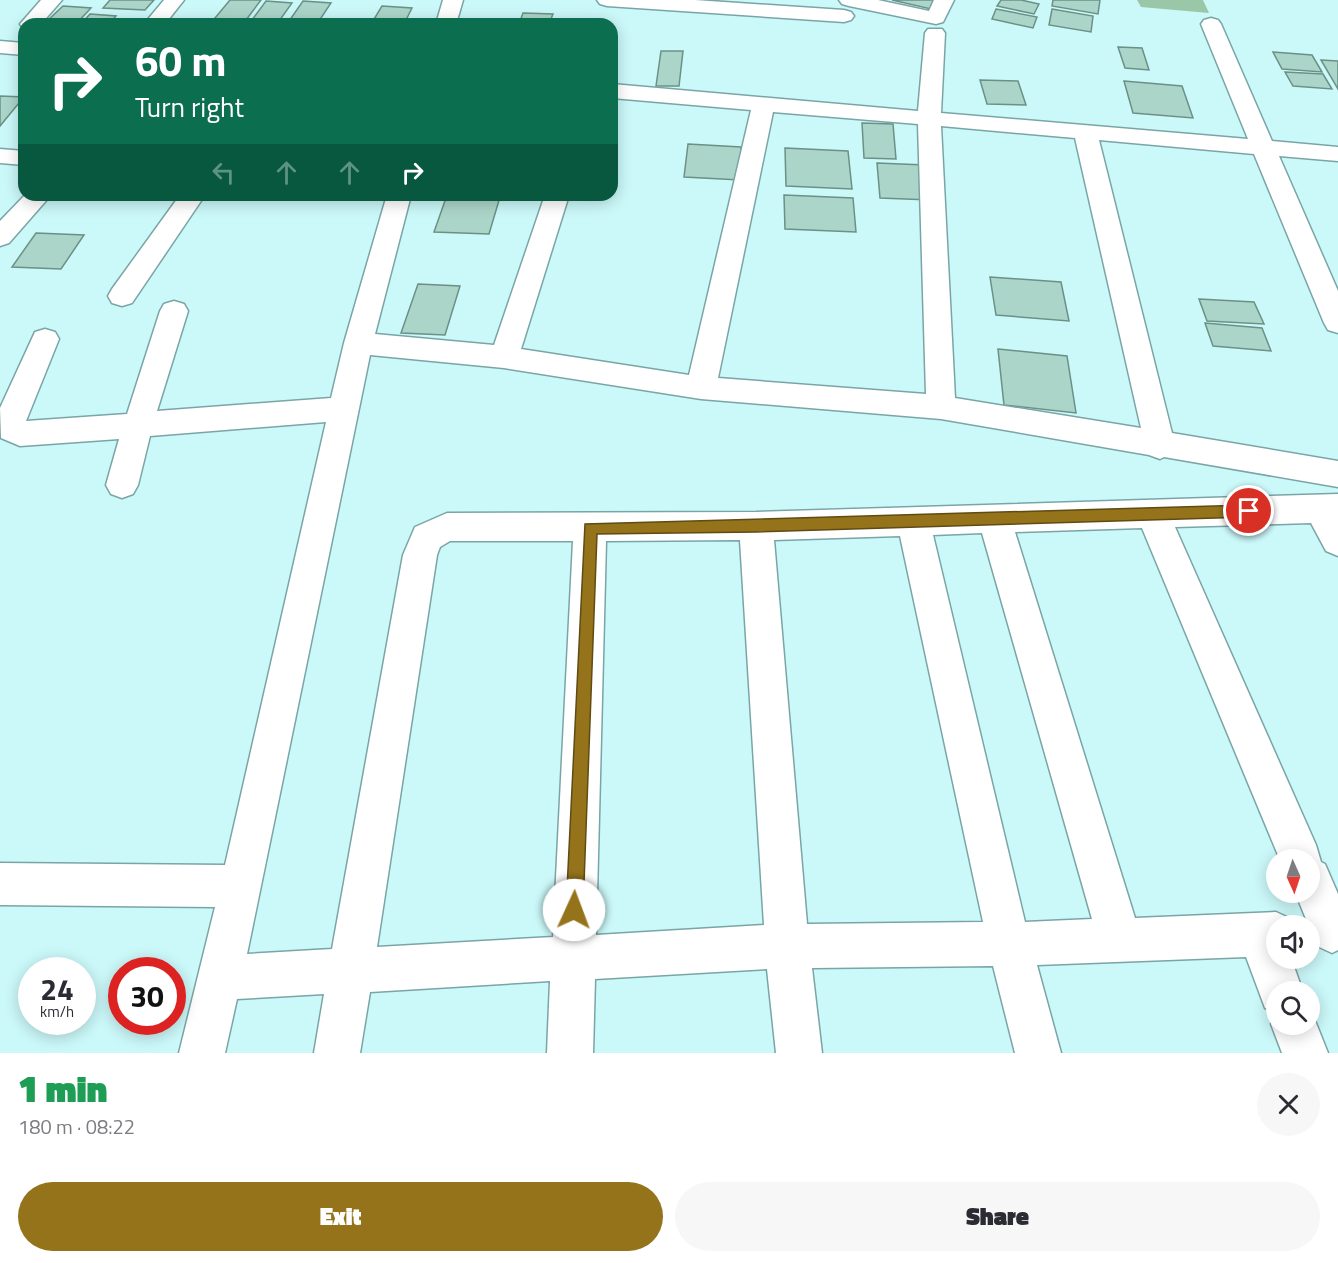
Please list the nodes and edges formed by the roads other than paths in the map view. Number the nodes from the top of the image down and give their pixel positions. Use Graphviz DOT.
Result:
graph roads {
  1 [pos="52,0"];
  2 [pos="174,0"];
  3 [pos="453,0"];
  4 [pos="607,0"];
  5 [pos="944,0"];
  6 [pos="846,8"];
  7 [pos="36,18"];
  8 [pos="159,18"];
  9 [pos="448,18"];
  10 [pos="1210,24"];
  11 [pos="935,33"];
  12 [pos="618,92"];
  13 [pos="763,104"];
  14 [pos="929,118"];
  15 [pos="1085,131"];
  16 [pos="1262,148"];
  17 [pos="1338,154"];
  18 [pos="0,156"];
  19 [pos="18,158"];
  20 [pos="33,201"];
  21 [pos="189,201"];
  22 [pos="397,201"];
  23 [pos="555,201"];
  24 [pos="0,237"];
  25 [pos="122,296"];
  26 [pos="174,311"];
  27 [pos="1338,323"];
  28 [pos="45,339"];
  29 [pos="358,343"];
  30 [pos="504,357"];
  31 [pos="701,388"];
  32 [pos="941,407"];
  33 [pos="344,409"];
  34 [pos="138,425"];
  35 [pos="6,442"];
  36 [pos="1160,446"];
  37 [pos="1338,474"];
  38 [pos="122,485"];
  39 [pos="1329,508"];
  40 [pos="1153,514"];
  41 [pos="994,518"];
  42 [pos="913,520"];
  43 [pos="756,526"];
  44 [pos="590,528"];
  45 [pos="1338,541"];
  46 [pos="1296,849"];
  47 [pos="0,884"];
  48 [pos="241,886"];
  49 [pos="1317,903"];
  50 [pos="1326,932"];
  51 [pos="1266,934"];
  52 [pos="1120,940"];
  53 [pos="1009,944"];
  54 [pos="787,946"];
  55 [pos="573,958"];
  56 [pos="349,971"];
  57 [pos="219,978"];
  58 [pos="1298,1035"];
  59 [pos="202,1053"];
  60 [pos="337,1053"];
  61 [pos="570,1053"];
  62 [pos="799,1053"];
  63 [pos="1038,1053"];
  64 [pos="1305,1053"];
  1 -- 7 [label="street"];
  2 -- 8 [label="street"];
  3 -- 9 [label="street"];
  4 -- 6 [label="street"];
  5 -- 6 [label="street"];
  10 -- 16 [label="street"];
  11 -- 14 [label="street"];
  12 -- 13 [label="street"];
  13 -- 14 [label="street"];
  13 -- 31 [label="street"];
  14 -- 15 [label="street"];
  14 -- 32 [label="street"];
  15 -- 16 [label="street"];
  15 -- 36 [label="street"];
  16 -- 17 [label="street"];
  16 -- 27 [label="street"];
  18 -- 19 [label="street"];
  20 -- 24 [label="street"];
  21 -- 25 [label="street"];
  22 -- 29 [label="street"];
  23 -- 30 [label="street"];
  26 -- 34 [label="street"];
  28 -- 35 [label="street"];
  29 -- 30 [label="street"];
  29 -- 33 [label="street"];
  30 -- 31 [label="street"];
  31 -- 32 [label="street"];
  32 -- 36 [label="street"];
  33 -- 34 [label="street"];
  33 -- 48 [label="street"];
  34 -- 35 [label="street"];
  34 -- 38 [label="street"];
  36 -- 37 [label="street"];
  39 -- 40 [label="street"];
  39 -- 45 [label="street"];
  40 -- 41 [label="street"];
  40 -- 46 [label="street"];
  41 -- 42 [label="street"];
  41 -- 52 [label="street"];
  42 -- 43 [label="street"];
  42 -- 53 [label="street"];
  43 -- 44 [label="street"];
  43 -- 54 [label="street"];
  44 -- 55 [label="street"];
  44 -- 56 [label="street"];
  47 -- 48 [label="street"];
  48 -- 57 [label="street"];
  49 -- 50 [label="street"];
  51 -- 52 [label="street"];
  52 -- 53 [label="street"];
  53 -- 54 [label="street"];
  53 -- 63 [label="street"];
  54 -- 55 [label="street"];
  54 -- 62 [label="street"];
  55 -- 56 [label="street"];
  55 -- 61 [label="street"];
  56 -- 57 [label="street"];
  56 -- 60 [label="street"];
  57 -- 59 [label="street"];
  58 -- 64 [label="street"];
}
